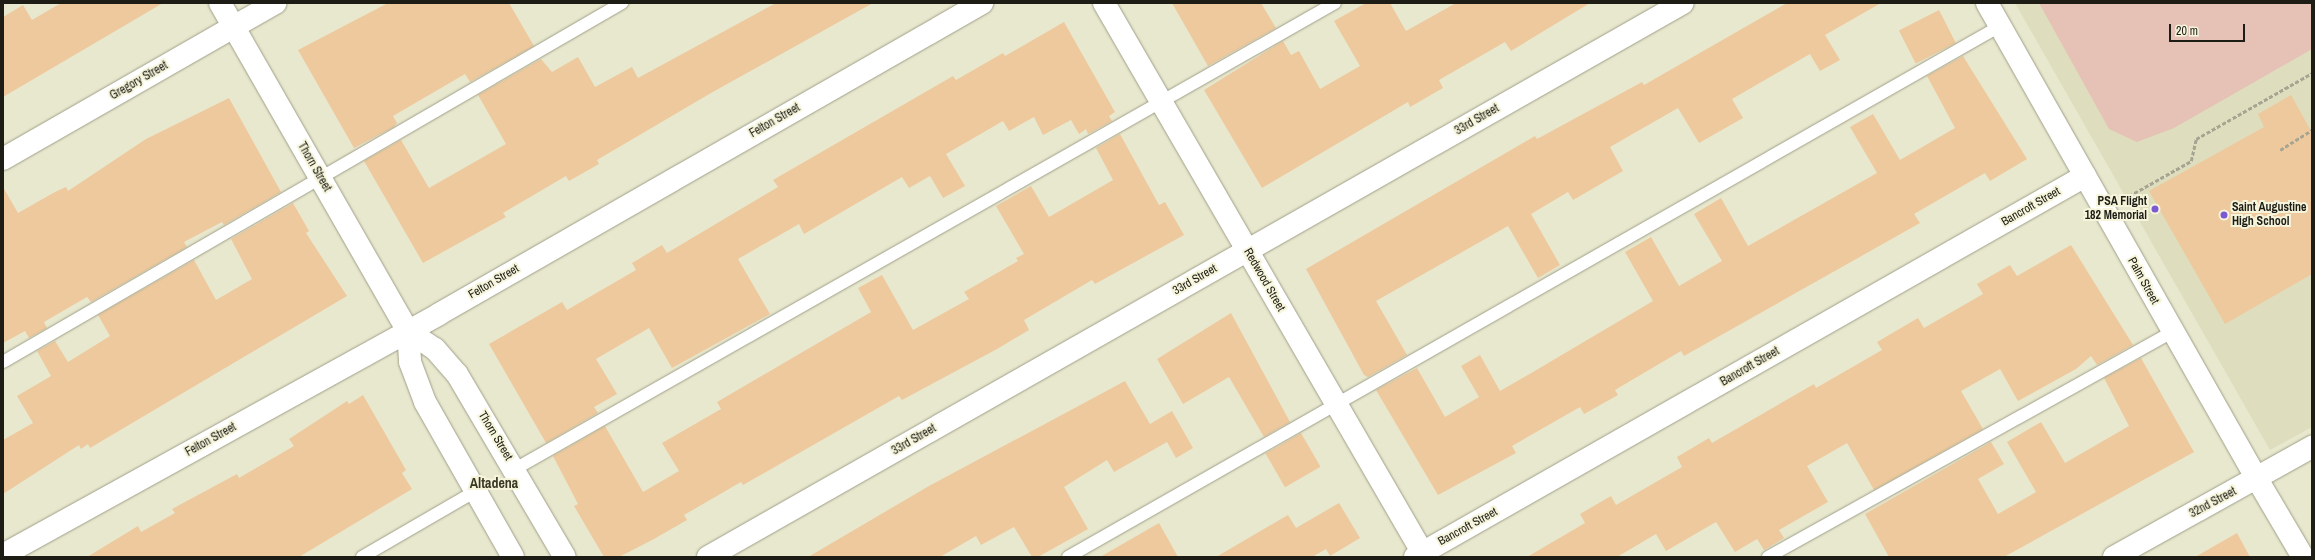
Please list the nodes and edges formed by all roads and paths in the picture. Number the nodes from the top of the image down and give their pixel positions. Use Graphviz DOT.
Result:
graph roads {
  1 [pos="220,3"];
  2 [pos="275,3"];
  3 [pos="622,3"];
  4 [pos="982,3"];
  5 [pos="1104,3"];
  6 [pos="1335,3"];
  7 [pos="1683,3"];
  8 [pos="1987,3"];
  9 [pos="2000,26"];
  10 [pos="233,28"];
  11 [pos="2312,73"];
  12 [pos="1162,101"];
  13 [pos="2312,130"];
  14 [pos="2280,150"];
  15 [pos="3,159"];
  16 [pos="319,176"];
  17 [pos="2085,176"];
  18 [pos="2129,196"];
  19 [pos="1247,250"];
  20 [pos="408,331"];
  21 [pos="2172,332"];
  22 [pos="3,362"];
  23 [pos="1336,404"];
  24 [pos="2312,447"];
  25 [pos="515,469"];
  26 [pos="2257,479"];
  27 [pos="474,492"];
  28 [pos="3,556"];
  29 [pos="1420,556"];
  30 [pos="362,557"];
  31 [pos="513,557"];
  32 [pos="564,557"];
  33 [pos="708,557"];
  34 [pos="1068,557"];
  35 [pos="1768,557"];
  36 [pos="2114,557"];
  37 [pos="2303,557"];
  1 -- 10 [label="street, Thorn Street"];
  2 -- 10 [label="street, Gregory Street"];
  3 -- 16 [label="lane"];
  4 -- 20 [label="street, Felton Street"];
  5 -- 12 [label="street, Redwood Street"];
  6 -- 12 [label="lane"];
  7 -- 19 [label="street, 33rd Street"];
  8 -- 9 [label="street, Palm Street"];
  9 -- 17 [label="street, Palm Street"];
  9 -- 23 [label="lane"];
  10 -- 15 [label="street, Gregory Street"];
  10 -- 16 [label="street, Thorn Street"];
  11 -- 18 [label="path"];
  12 -- 19 [label="street, Redwood Street"];
  12 -- 25 [label="lane"];
  13 -- 14 [label="path"];
  16 -- 20 [label="street, Thorn Street"];
  16 -- 22 [label="lane"];
  17 -- 21 [label="street, Palm Street"];
  17 -- 29 [label="street, Bancroft Street"];
  19 -- 23 [label="street, Redwood Street"];
  19 -- 33 [label="street, 33rd Street"];
  20 -- 25 [label="street, Thorn Street"];
  20 -- 27 [label="street, Thorn Street"];
  20 -- 28 [label="street, Felton Street"];
  21 -- 26 [label="street, Palm Street"];
  21 -- 35 [label="lane"];
  23 -- 29 [label="street, Redwood Street"];
  23 -- 34 [label="lane"];
  24 -- 26 [label="street, 32nd Street"];
  25 -- 32 [label="street, Thorn Street"];
  26 -- 36 [label="street, 32nd Street"];
  26 -- 37 [label="street, Palm Street"];
  27 -- 30 [label="lane"];
  27 -- 31 [label="street, Thorn Street"];
}
